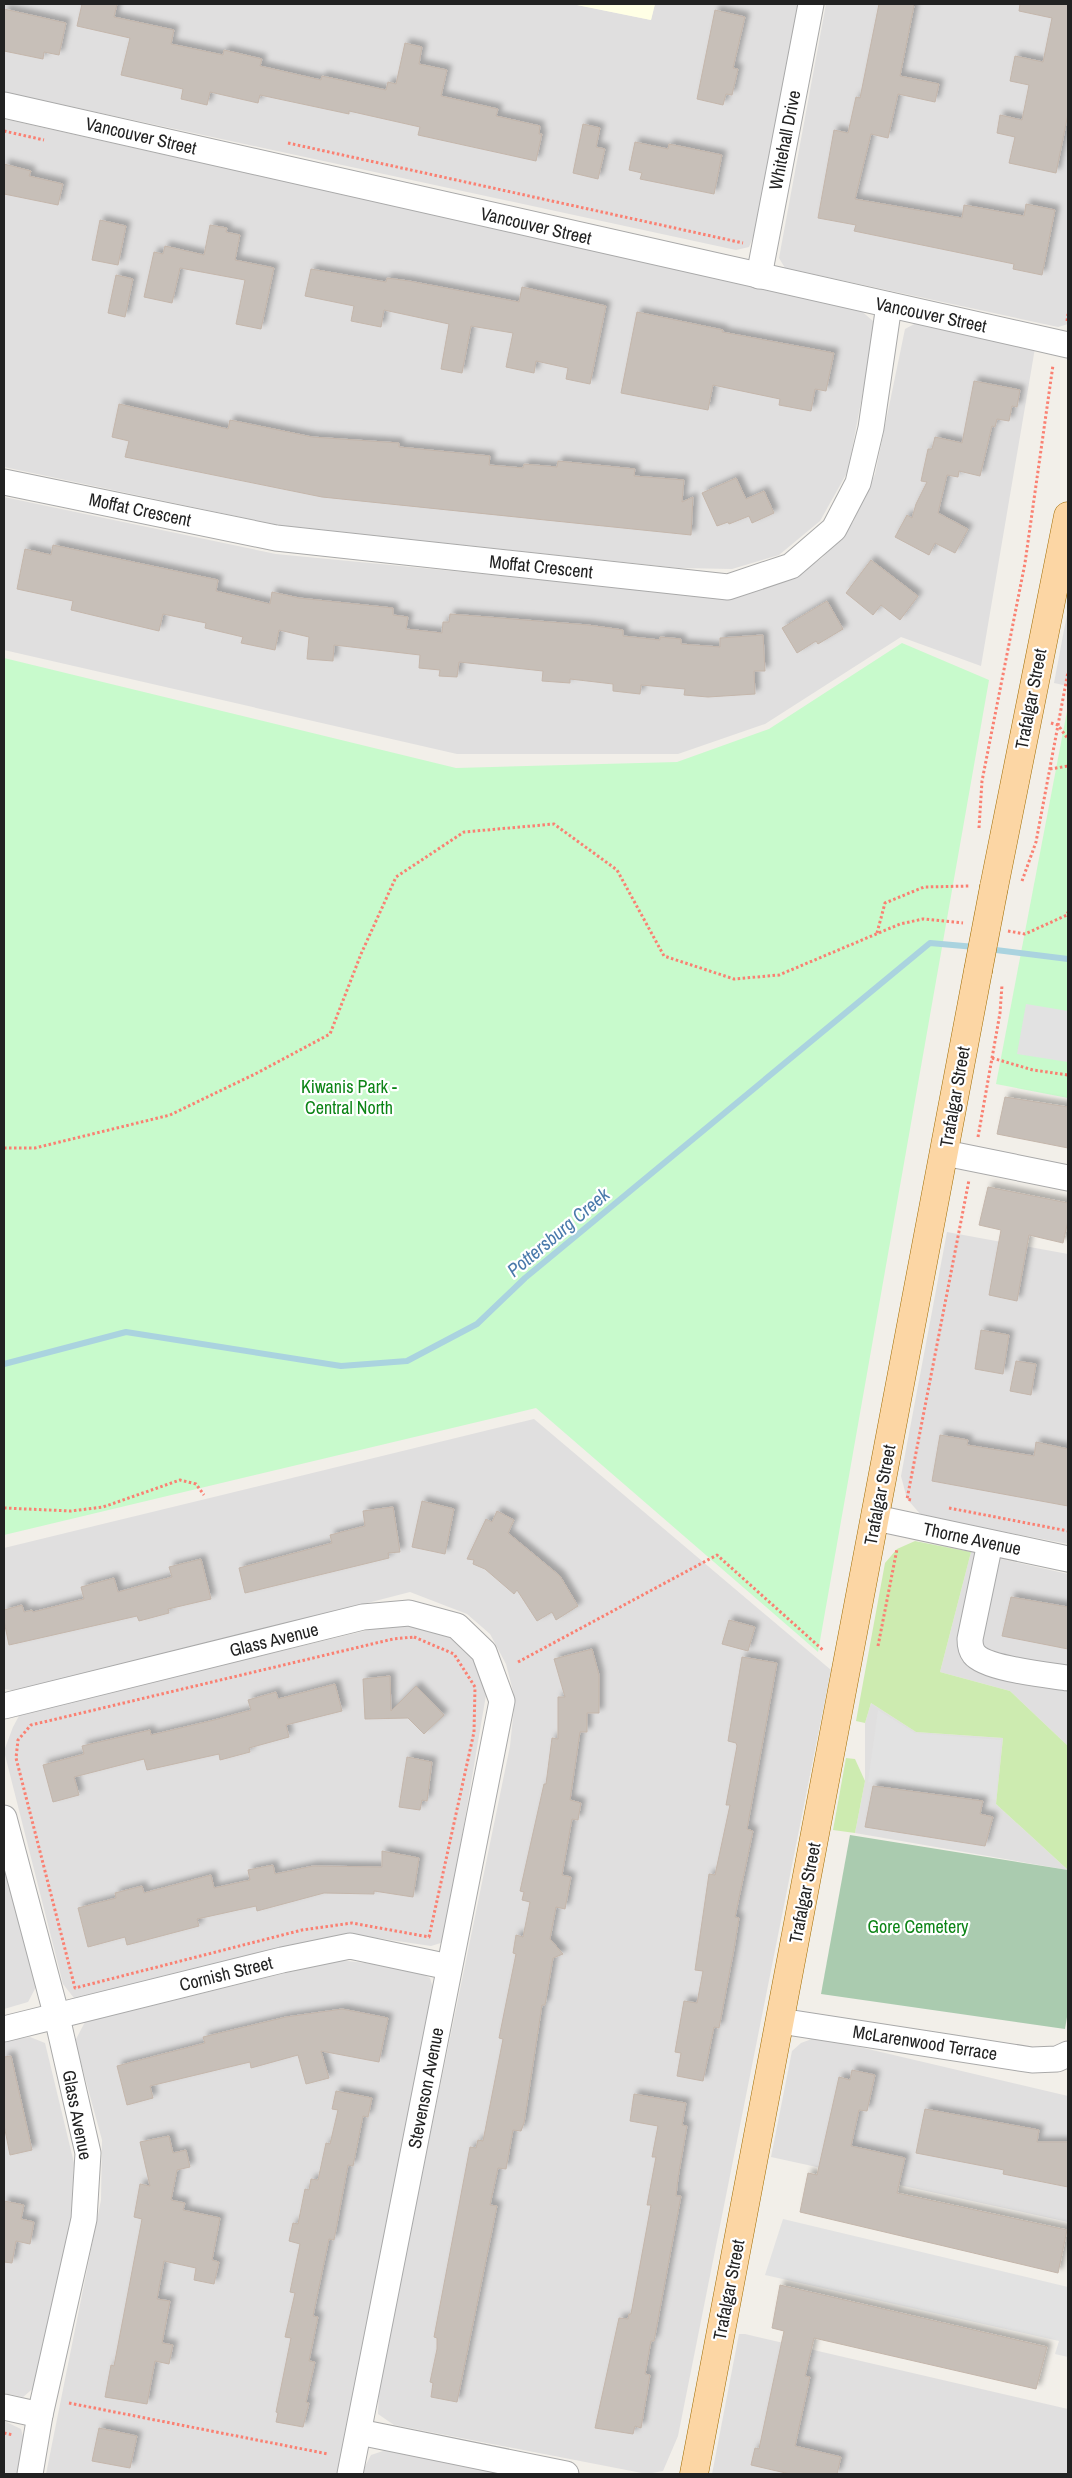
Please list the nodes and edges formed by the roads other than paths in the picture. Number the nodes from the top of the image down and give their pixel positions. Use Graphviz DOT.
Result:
graph roads {
  1 [pos="811,4"];
  2 [pos="4,105"];
  3 [pos="759,276"];
  4 [pos="889,305"];
  5 [pos="1063,342"];
  6 [pos="4,482"];
  7 [pos="1068,516"];
  8 [pos="945,1153"];
  9 [pos="1068,1178"];
  10 [pos="876,1518"];
  11 [pos="990,1542"];
  12 [pos="1068,1559"];
  13 [pos="1068,1678"];
  14 [pos="502,1701"];
  15 [pos="4,1706"];
  16 [pos="4,1818"];
  17 [pos="449,1967"];
  18 [pos="57,2017"];
  19 [pos="780,2021"];
  20 [pos="4,2029"];
  21 [pos="1068,2054"];
  22 [pos="4,2407"];
  23 [pos="40,2415"];
  24 [pos="359,2432"];
  25 [pos="30,2474"];
  26 [pos="350,2474"];
  27 [pos="566,2474"];
  28 [pos="694,2474"];
  1 -- 3 [label="street, Whitehall Drive"];
  2 -- 3 [label="street, Vancouver Street"];
  3 -- 4 [label="street, Vancouver Street"];
  4 -- 5 [label="street, Vancouver Street"];
  4 -- 6 [label="street, Moffat Crescent"];
  7 -- 8 [label="main road, Trafalgar Street, bridge"];
  8 -- 9 [label="street"];
  8 -- 10 [label="main road, Trafalgar Street"];
  10 -- 11 [label="street, Thorne Avenue"];
  10 -- 19 [label="main road, Trafalgar Street"];
  11 -- 12 [label="street, Thorne Avenue"];
  11 -- 13 [label="street"];
  14 -- 15 [label="street, Glass Avenue"];
  14 -- 17 [label="street, Stevenson Avenue"];
  16 -- 18 [label="street, Glass Avenue"];
  17 -- 18 [label="street, Cornish Street"];
  17 -- 24 [label="street, Stevenson Avenue"];
  18 -- 20 [label="street, Cornish Street"];
  18 -- 23 [label="street, Glass Avenue"];
  19 -- 21 [label="street, McLarenwood Terrace"];
  19 -- 28 [label="main road, Trafalgar Street"];
  22 -- 23 [label="street"];
  23 -- 25 [label="street, Glass Avenue"];
  24 -- 26 [label="street, Stevenson Avenue"];
  24 -- 27 [label="street"];
}
